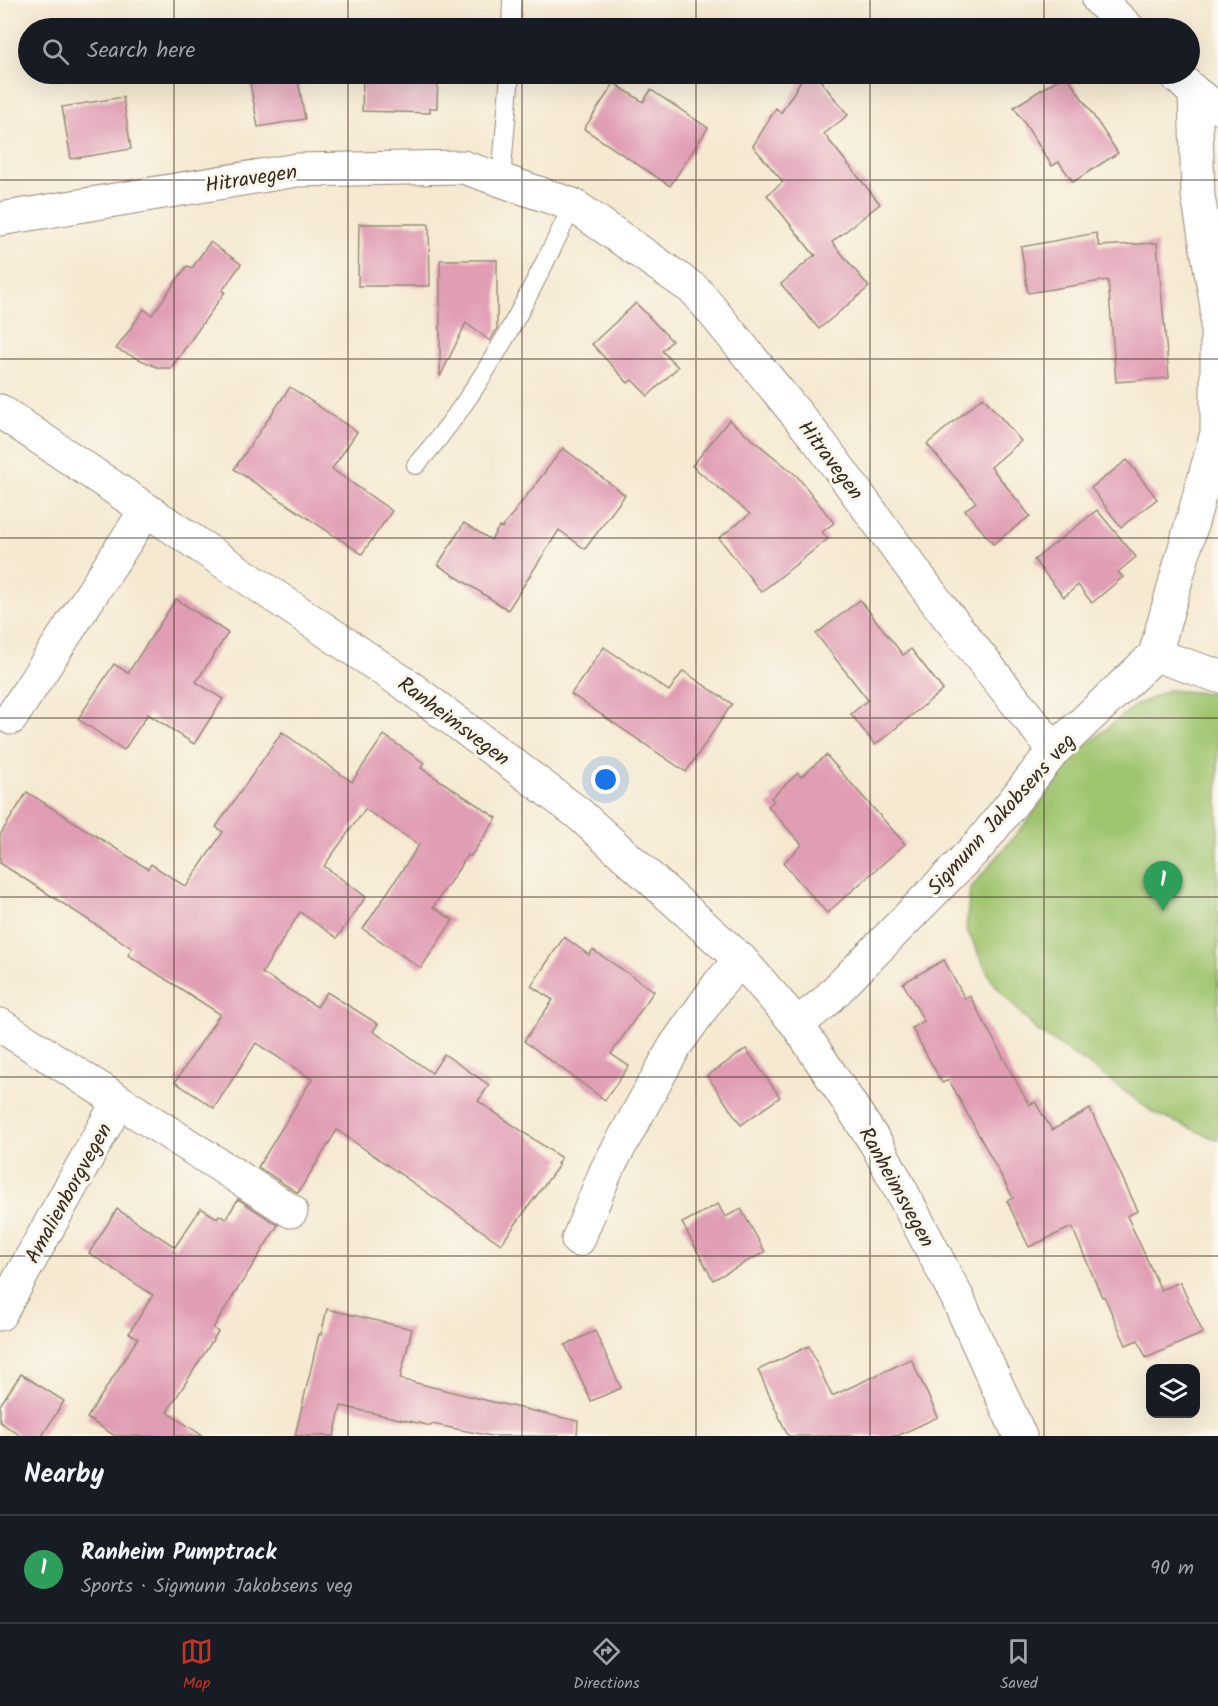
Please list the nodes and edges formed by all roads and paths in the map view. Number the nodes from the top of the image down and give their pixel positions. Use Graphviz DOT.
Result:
graph roads {
  1 [pos="512,0"];
  2 [pos="1099,0"];
  3 [pos="511,18"];
  4 [pos="1118,18"];
  5 [pos="509,84"];
  6 [pos="1196,92"];
  7 [pos="501,179"];
  8 [pos="573,205"];
  9 [pos="0,219"];
  10 [pos="0,411"];
  11 [pos="416,465"];
  12 [pos="146,510"];
  13 [pos="1155,655"];
  14 [pos="1218,676"];
  15 [pos="11,718"];
  16 [pos="1054,750"];
  17 [pos="741,960"];
  18 [pos="797,1024"];
  19 [pos="0,1025"];
  20 [pos="118,1102"];
  21 [pos="291,1211"];
  22 [pos="578,1240"];
  23 [pos="0,1314"];
  24 [pos="1020,1436"];
  1 -- 3 [label="lane"];
  2 -- 4 [label="street"];
  5 -- 7 [label="lane"];
  6 -- 13 [label="street"];
  7 -- 8 [label="street, Hitravegen"];
  7 -- 9 [label="street, Hitravegen"];
  8 -- 11 [label="lane"];
  8 -- 16 [label="street, Hitravegen"];
  10 -- 12 [label="street, Ranheimsvegen"];
  12 -- 15 [label="street"];
  12 -- 17 [label="street, Ranheimsvegen"];
  13 -- 14 [label="street"];
  13 -- 16 [label="street, Sigmunn Jakobsens veg"];
  16 -- 18 [label="street, Sigmunn Jakobsens veg"];
  17 -- 18 [label="street, Ranheimsvegen"];
  17 -- 22 [label="street"];
  18 -- 24 [label="street, Ranheimsvegen"];
  19 -- 20 [label="street, Amalienborgvegen"];
  20 -- 21 [label="street, Amalienborgvegen"];
  20 -- 23 [label="street, Amalienborgvegen"];
}
